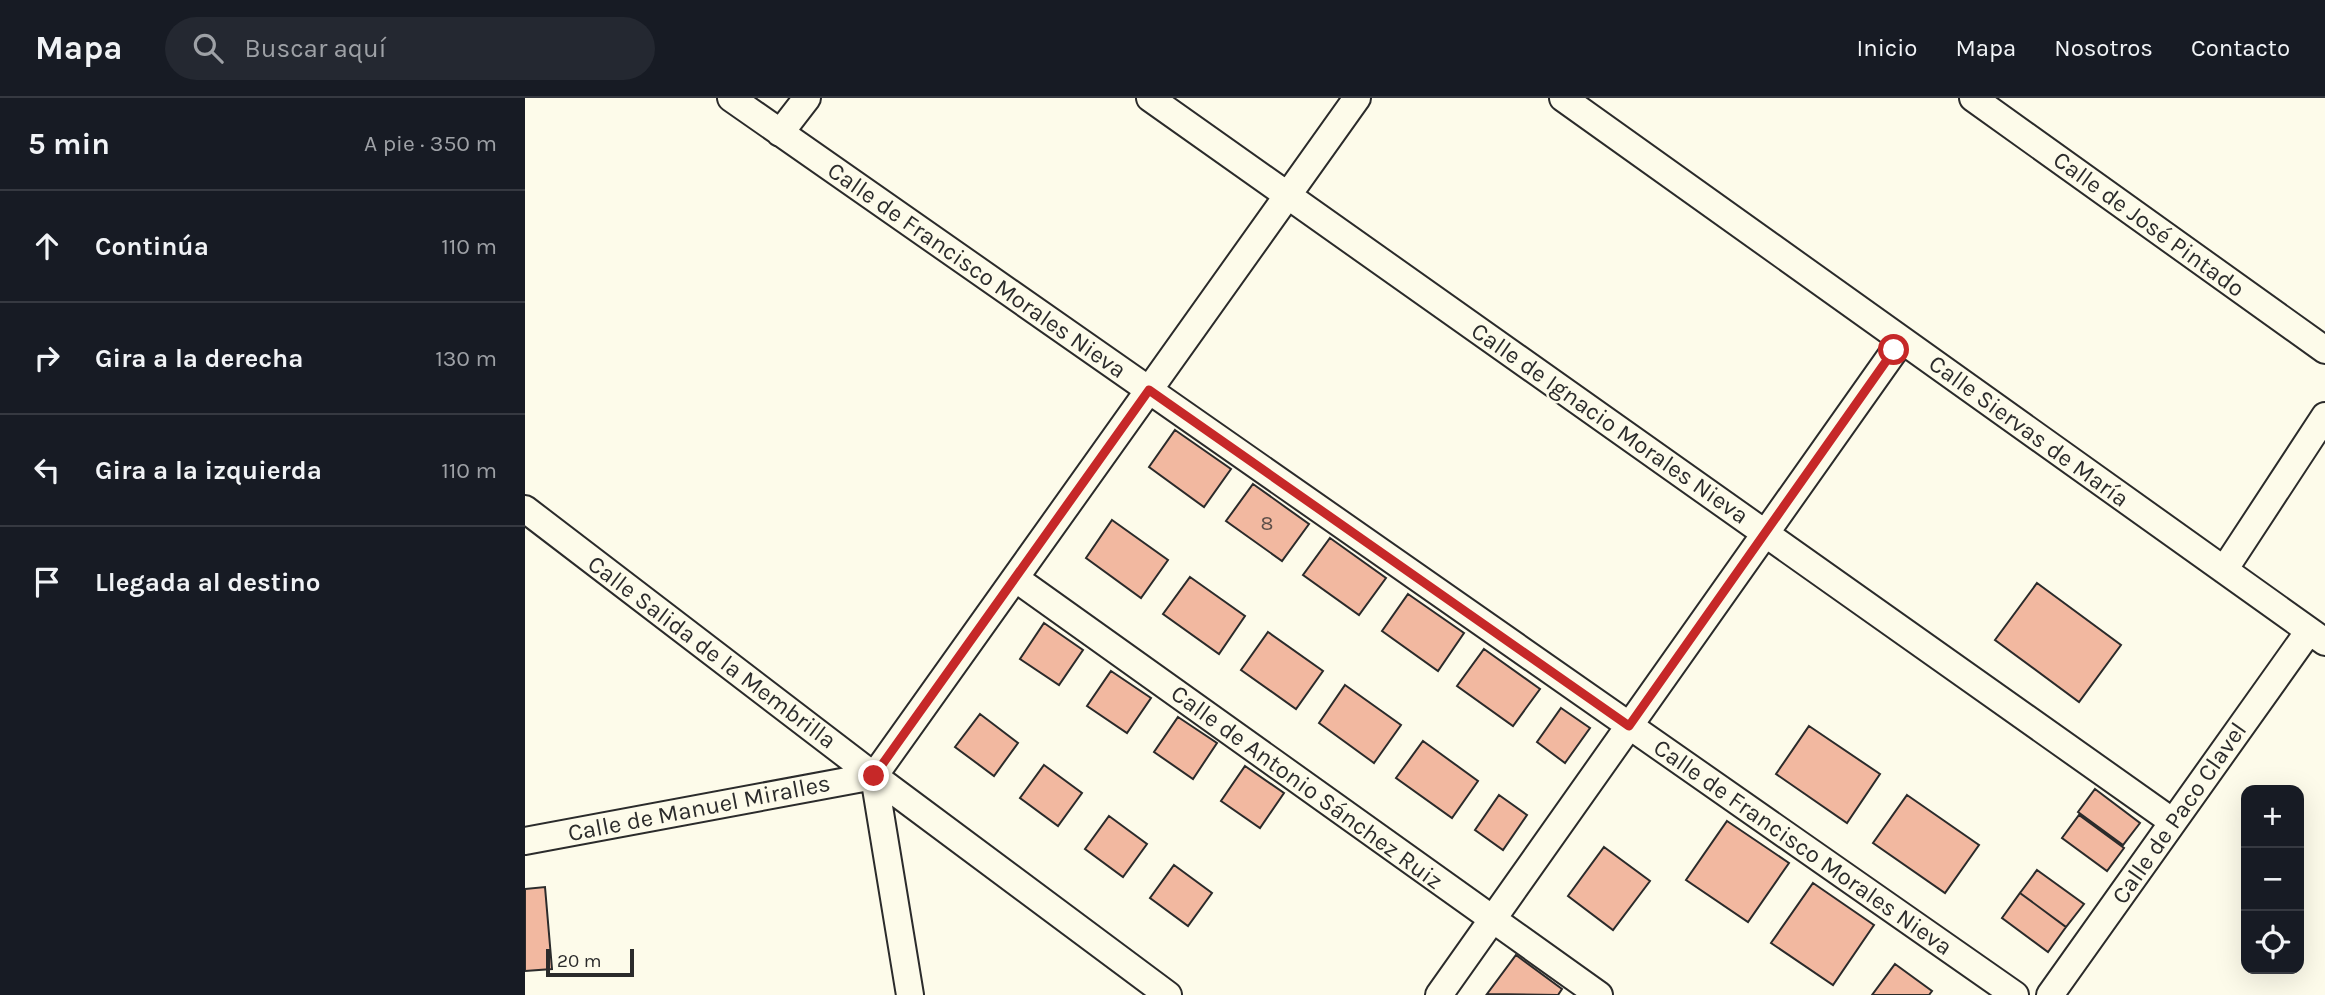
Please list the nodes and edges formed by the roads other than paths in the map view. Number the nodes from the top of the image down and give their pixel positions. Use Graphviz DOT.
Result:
graph roads {
  1 [pos="731,98"];
  2 [pos="807,98"];
  3 [pos="1150,98"];
  4 [pos="1357,98"];
  5 [pos="1563,98"];
  6 [pos="1973,98"];
  7 [pos="780,133"];
  8 [pos="1288,195"];
  9 [pos="1902,340"];
  10 [pos="2325,350"];
  11 [pos="1149,390"];
  12 [pos="2325,416"];
  13 [pos="525,509"];
  14 [pos="1765,533"];
  15 [pos="2224,570"];
  16 [pos="1015,578"];
  17 [pos="2317,636"];
  18 [pos="1629,726"];
  19 [pos="874,776"];
  20 [pos="2173,821"];
  21 [pos="525,841"];
  22 [pos="1493,919"];
  23 [pos="910,995"];
  24 [pos="1168,995"];
  25 [pos="1439,995"];
  26 [pos="1599,995"];
  27 [pos="2015,995"];
  28 [pos="2050,995"];
  1 -- 7 [label="street, Calle de Francisco Morales Nieva"];
  2 -- 7 [label="street"];
  3 -- 8 [label="street, Calle de Ignacio Morales Nieva"];
  4 -- 8 [label="street"];
  5 -- 9 [label="street, Calle Siervas de María"];
  6 -- 10 [label="street, Calle de José Pintado"];
  7 -- 11 [label="street, Calle de Francisco Morales Nieva"];
  8 -- 11 [label="street"];
  8 -- 14 [label="street, Calle de Ignacio Morales Nieva"];
  9 -- 14 [label="street"];
  9 -- 15 [label="street, Calle Siervas de María"];
  11 -- 16 [label="street"];
  11 -- 18 [label="street, Calle de Francisco Morales Nieva"];
  12 -- 15 [label="street"];
  13 -- 19 [label="street, Calle Salida de la Membrilla"];
  14 -- 18 [label="street"];
  14 -- 20 [label="street, Calle de Ignacio Morales Nieva"];
  15 -- 17 [label="street, Calle Siervas de María"];
  16 -- 19 [label="street"];
  16 -- 22 [label="street, Calle de Antonio Sánchez Ruiz"];
  17 -- 20 [label="street, Calle de Paco Clavel"];
  18 -- 22 [label="street"];
  18 -- 27 [label="street, Calle de Francisco Morales Nieva"];
  19 -- 21 [label="street, Calle de Manuel Miralles"];
  19 -- 23 [label="street"];
  19 -- 24 [label="street, Calle Salida de la Membrilla"];
  20 -- 28 [label="street, Calle de Paco Clavel"];
  22 -- 25 [label="street"];
  22 -- 26 [label="street, Calle de Antonio Sánchez Ruiz"];
}
